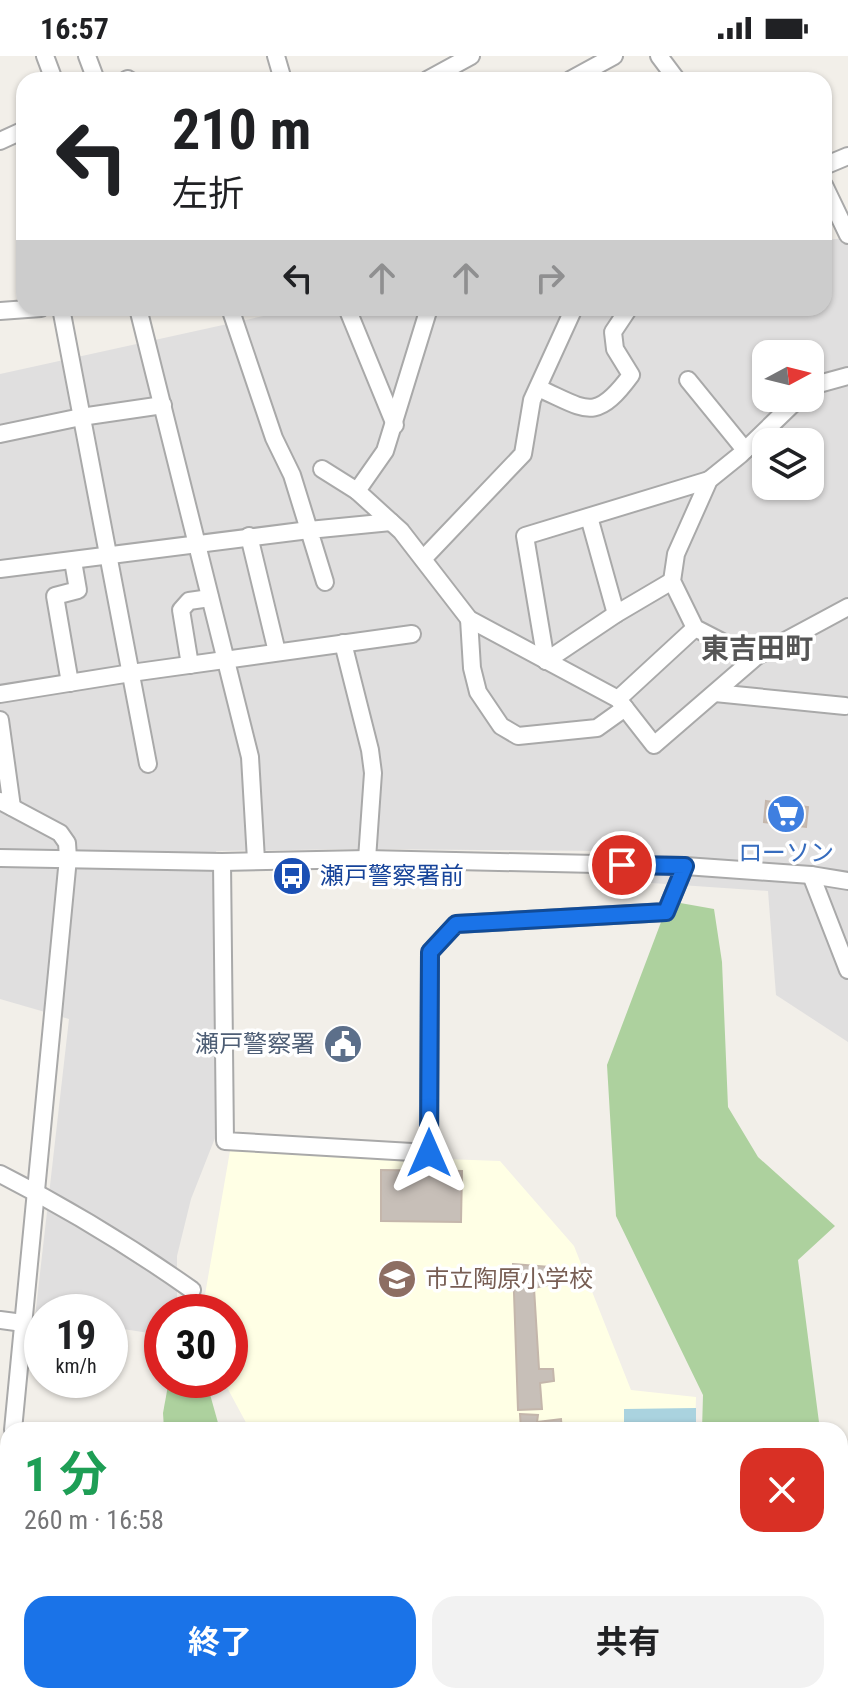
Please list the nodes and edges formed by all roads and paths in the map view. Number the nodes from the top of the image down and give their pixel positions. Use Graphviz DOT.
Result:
graph roads {
  1 [pos="471,56"];
  2 [pos="614,56"];
  3 [pos="442,72"];
  4 [pos="585,72"];
  5 [pos="832,202"];
  6 [pos="848,235"];
  7 [pos="62,316"];
  8 [pos="140,316"];
  9 [pos="233,316"];
  10 [pos="350,316"];
  11 [pos="427,316"];
  12 [pos="569,316"];
  13 [pos="624,316"];
  14 [pos="848,376"];
  15 [pos="688,380"];
  16 [pos="824,383"];
  17 [pos="538,388"];
  18 [pos="163,405"];
  19 [pos="784,412"];
  20 [pos="81,417"];
  21 [pos="395,425"];
  22 [pos="0,434"];
  23 [pos="745,450"];
  24 [pos="322,469"];
  25 [pos="709,480"];
  26 [pos="357,491"];
  27 [pos="589,517"];
  28 [pos="391,522"];
  29 [pos="309,530"];
  30 [pos="249,536"];
  31 [pos="196,543"];
  32 [pos="107,555"];
  33 [pos="423,559"];
  34 [pos="73,561"];
  35 [pos="0,569"];
  36 [pos="672,581"];
  37 [pos="325,582"];
  38 [pos="210,598"];
  39 [pos="848,607"];
  40 [pos="616,614"];
  41 [pos="469,619"];
  42 [pos="695,628"];
  43 [pos="412,634"];
  44 [pos="343,643"];
  45 [pos="277,652"];
  46 [pos="757,656"];
  47 [pos="226,659"];
  48 [pos="546,661"];
  49 [pos="190,665"];
  50 [pos="131,673"];
  51 [pos="70,683"];
  52 [pos="715,693"];
  53 [pos="0,694"];
  54 [pos="621,704"];
  55 [pos="845,706"];
  56 [pos="0,720"];
  57 [pos="148,764"];
  58 [pos="6,804"];
  59 [pos="0,858"];
  60 [pos="68,858"];
  61 [pos="367,859"];
  62 [pos="256,860"];
  63 [pos="222,862"];
  64 [pos="685,866"];
  65 [pos="811,875"];
  66 [pos="848,881"];
  67 [pos="848,970"];
  68 [pos="0,1174"];
  69 [pos="36,1192"];
  70 [pos="192,1290"];
  71 [pos="0,1320"];
  72 [pos="23,1323"];
  73 [pos="14,1422"];
  1 -- 3 [label="street"];
  2 -- 4 [label="street"];
  5 -- 6 [label="street"];
  7 -- 20 [label="street"];
  8 -- 18 [label="street"];
  9 -- 29 [label="street"];
  10 -- 21 [label="street"];
  11 -- 21 [label="street"];
  12 -- 17 [label="street"];
  13 -- 17 [label="street"];
  14 -- 16 [label="street"];
  15 -- 23 [label="street"];
  17 -- 33 [label="street"];
  18 -- 20 [label="street"];
  18 -- 31 [label="street"];
  19 -- 23 [label="street"];
  20 -- 22 [label="street"];
  20 -- 32 [label="street"];
  21 -- 26 [label="street"];
  23 -- 25 [label="street"];
  24 -- 26 [label="street"];
  25 -- 27 [label="street"];
  25 -- 36 [label="street"];
  26 -- 28 [label="street"];
  27 -- 40 [label="street"];
  27 -- 48 [label="street"];
  28 -- 29 [label="street"];
  28 -- 33 [label="street"];
  29 -- 30 [label="street"];
  29 -- 37 [label="street"];
  30 -- 31 [label="street"];
  30 -- 45 [label="street"];
  31 -- 32 [label="street"];
  31 -- 38 [label="street"];
  32 -- 34 [label="street"];
  32 -- 50 [label="street"];
  33 -- 41 [label="street"];
  34 -- 35 [label="street"];
  34 -- 51 [label="street"];
  36 -- 40 [label="street"];
  36 -- 42 [label="street"];
  38 -- 47 [label="street"];
  38 -- 49 [label="street"];
  39 -- 46 [label="street"];
  40 -- 48 [label="street"];
  41 -- 48 [label="street"];
  41 -- 54 [label="street"];
  42 -- 46 [label="street"];
  42 -- 54 [label="street"];
  43 -- 44 [label="street"];
  44 -- 45 [label="street"];
  44 -- 61 [label="street"];
  45 -- 47 [label="street"];
  46 -- 52 [label="street"];
  47 -- 49 [label="street"];
  47 -- 62 [label="street"];
  48 -- 54 [label="street"];
  49 -- 50 [label="street"];
  50 -- 51 [label="street"];
  50 -- 57 [label="street"];
  51 -- 53 [label="street"];
  52 -- 54 [label="street"];
  52 -- 55 [label="street"];
  56 -- 58 [label="street"];
  58 -- 60 [label="street"];
  59 -- 60 [label="street"];
  60 -- 63 [label="street"];
  60 -- 69 [label="street"];
  61 -- 62 [label="street"];
  61 -- 64 [label="street"];
  62 -- 63 [label="street"];
  63 -- 64 [label="street"];
  64 -- 65 [label="street"];
  65 -- 66 [label="street"];
  65 -- 67 [label="street"];
  68 -- 69 [label="street"];
  69 -- 70 [label="street"];
  69 -- 72 [label="street"];
  71 -- 72 [label="street"];
  72 -- 73 [label="street"];
}
